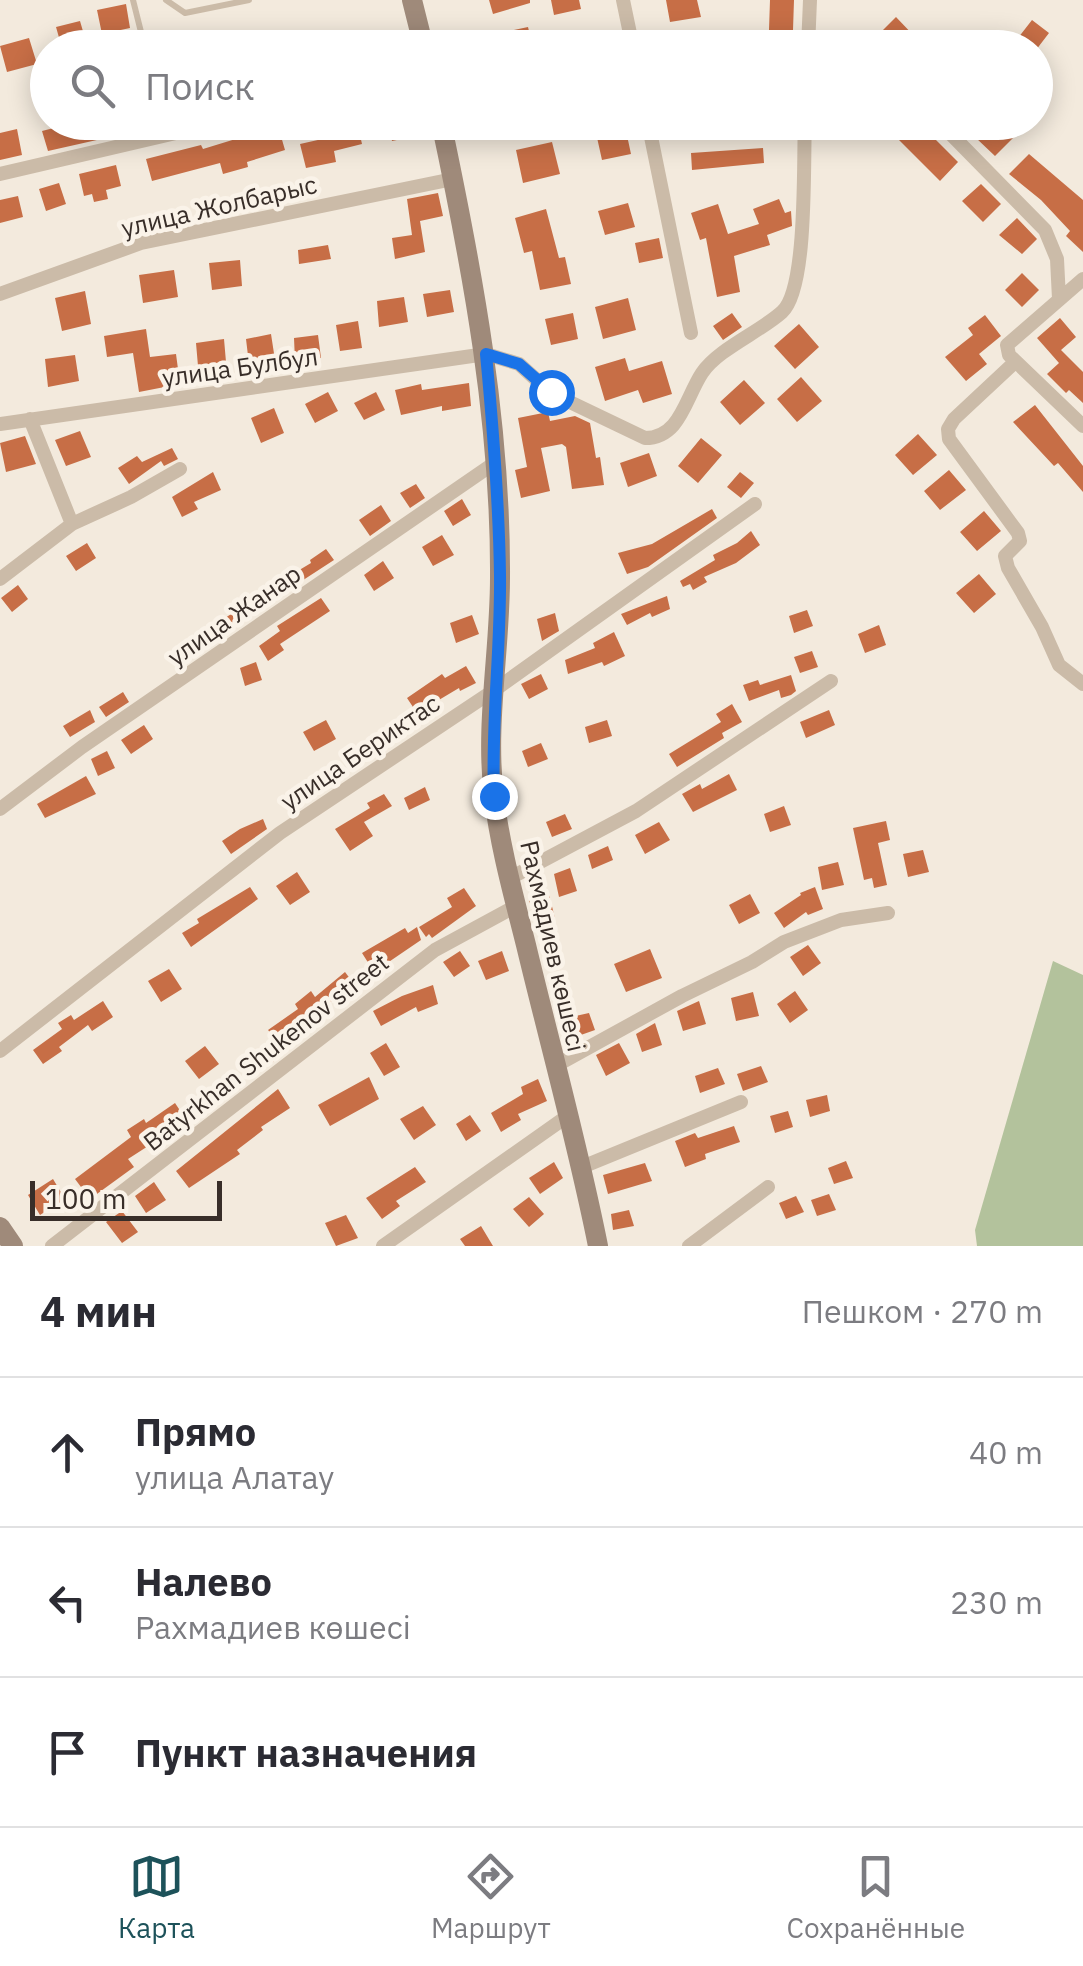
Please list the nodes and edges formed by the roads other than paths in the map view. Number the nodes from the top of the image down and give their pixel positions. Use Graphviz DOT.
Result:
graph roads {
  1 [pos="133,0"];
  2 [pos="166,0"];
  3 [pos="249,0"];
  4 [pos="412,0"];
  5 [pos="623,0"];
  6 [pos="810,0"];
  7 [pos="140,30"];
  8 [pos="420,30"];
  9 [pos="629,30"];
  10 [pos="809,30"];
  11 [pos="125,140"];
  12 [pos="445,140"];
  13 [pos="652,140"];
  14 [pos="804,140"];
  15 [pos="957,140"];
  16 [pos="0,174"];
  17 [pos="453,179"];
  18 [pos="1083,279"];
  19 [pos="0,294"];
  20 [pos="1060,299"];
  21 [pos="691,333"];
  22 [pos="486,354"];
  23 [pos="1015,362"];
  24 [pos="30,420"];
  25 [pos="0,424"];
  26 [pos="1083,426"];
  27 [pos="496,462"];
  28 [pos="180,469"];
  29 [pos="755,504"];
  30 [pos="72,524"];
  31 [pos="0,579"];
  32 [pos="831,681"];
  33 [pos="1083,684"];
  34 [pos="496,688"];
  35 [pos="0,809"];
  36 [pos="510,878"];
  37 [pos="516,906"];
  38 [pos="888,913"];
  39 [pos="0,1051"];
  40 [pos="555,1066"];
  41 [pos="741,1102"];
  42 [pos="568,1115"];
  43 [pos="582,1167"];
  44 [pos="768,1187"];
  45 [pos="0,1228"];
  46 [pos="13,1246"];
  47 [pos="52,1246"];
  48 [pos="383,1246"];
  49 [pos="598,1246"];
  50 [pos="689,1246"];
  1 -- 7 [label="lane"];
  2 -- 3 [label="lane"];
  4 -- 8 [label="street"];
  5 -- 9 [label="street"];
  6 -- 10 [label="street"];
  11 -- 16 [label="street"];
  12 -- 17 [label="street, Рахмадиев көшесі"];
  13 -- 21 [label="street"];
  14 -- 22 [label="street"];
  15 -- 20 [label="street"];
  17 -- 19 [label="street, улица Жолбарыс"];
  17 -- 22 [label="street, Рахмадиев көшесі"];
  18 -- 20 [label="street"];
  20 -- 23 [label="street"];
  22 -- 24 [label="street, улица Булбул"];
  22 -- 27 [label="street, Рахмадиев көшесі"];
  23 -- 26 [label="street"];
  23 -- 33 [label="street"];
  24 -- 25 [label="street, улица Булбул"];
  24 -- 30 [label="street"];
  27 -- 34 [label="street, Рахмадиев көшесі"];
  27 -- 35 [label="street, улица Жанар"];
  28 -- 30 [label="street"];
  29 -- 34 [label="street, улица Бериктас"];
  30 -- 31 [label="street"];
  32 -- 36 [label="street"];
  34 -- 36 [label="street, Рахмадиев көшесі"];
  34 -- 39 [label="street, улица Бериктас"];
  36 -- 37 [label="street, Рахмадиев көшесі"];
  37 -- 40 [label="street, Рахмадиев көшесі"];
  37 -- 47 [label="street, Batyrkhan Shukenov street"];
  38 -- 40 [label="street"];
  40 -- 42 [label="street, Рахмадиев көшесі"];
  41 -- 43 [label="street"];
  42 -- 43 [label="street, Рахмадиев көшесі"];
  42 -- 48 [label="street"];
  43 -- 49 [label="street, Рахмадиев көшесі"];
  44 -- 50 [label="street"];
  45 -- 46 [label="street"];
}
